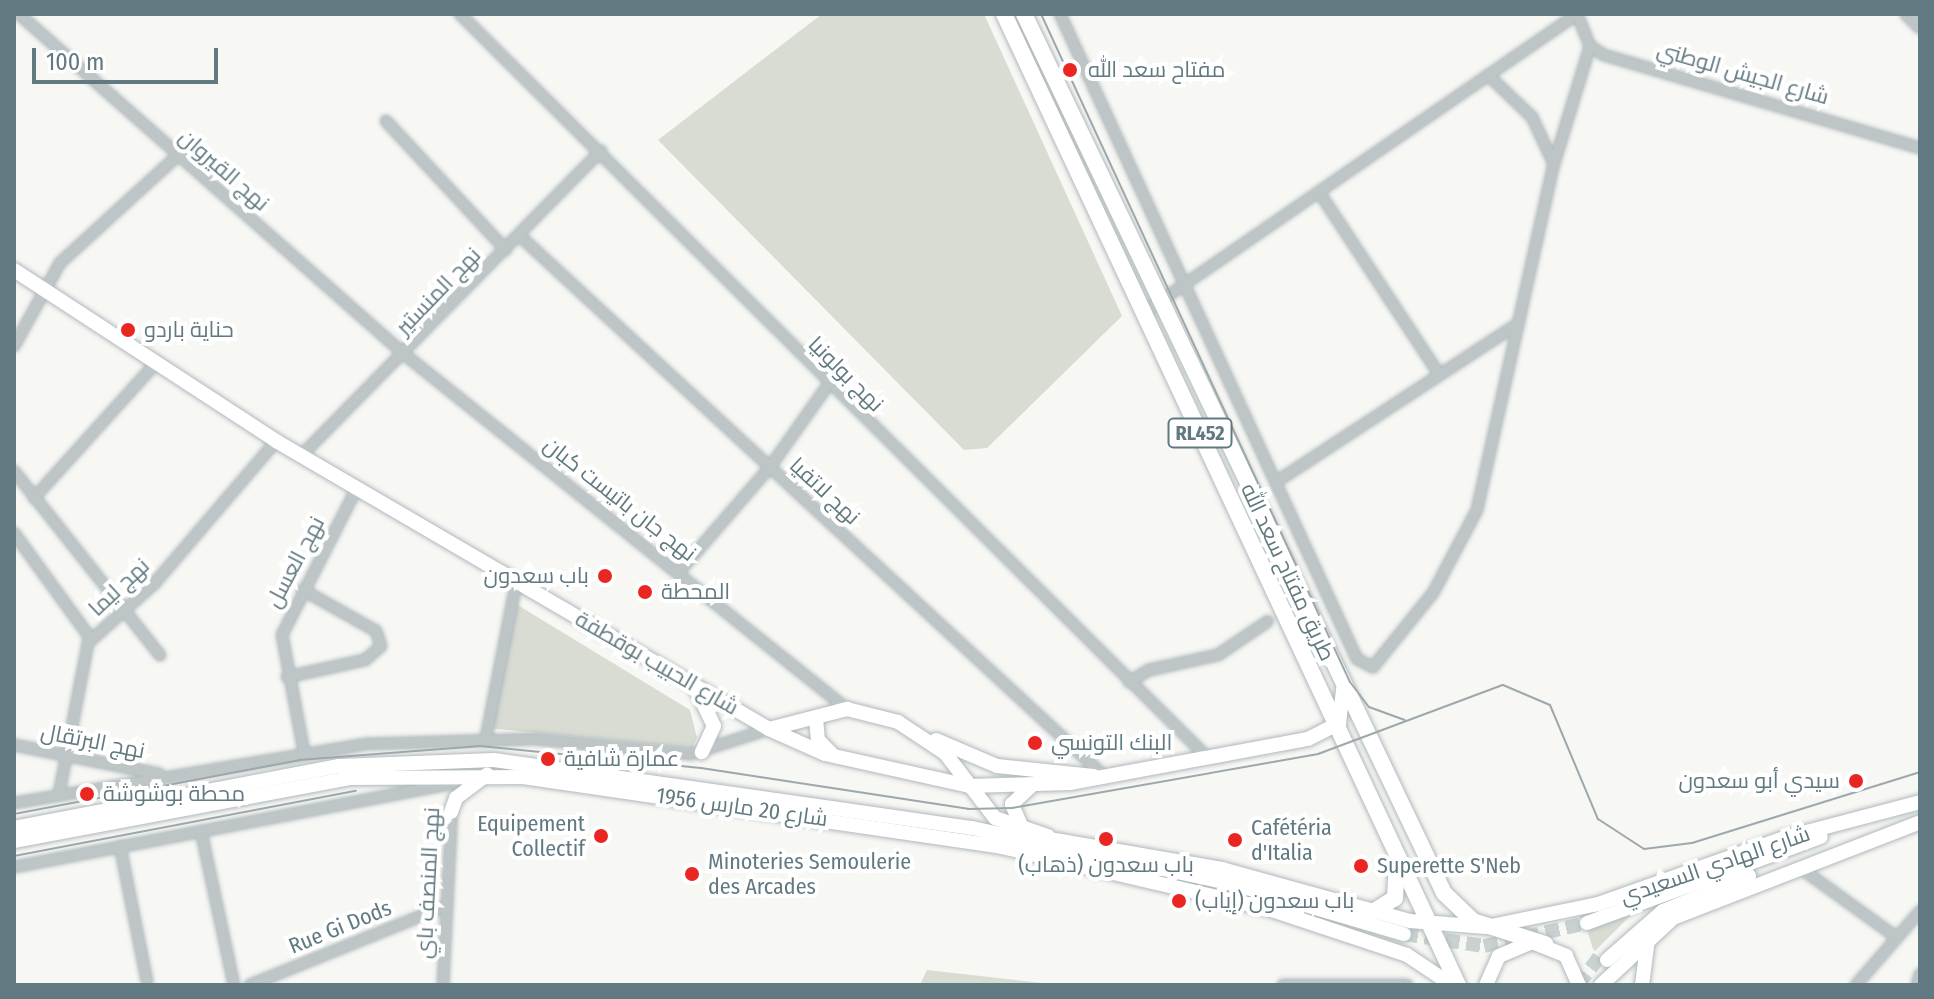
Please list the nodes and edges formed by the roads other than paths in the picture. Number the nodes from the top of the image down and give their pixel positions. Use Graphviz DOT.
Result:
graph roads {
  1 [pos="19,14"];
  2 [pos="460,14"];
  3 [pos="1004,14"];
  4 [pos="1024,14"];
  5 [pos="1060,14"];
  6 [pos="1577,14"];
  7 [pos="1907,14"];
  8 [pos="1920,27"];
  9 [pos="1590,46"];
  10 [pos="1488,75"];
  11 [pos="386,121"];
  12 [pos="1920,148"];
  13 [pos="601,151"];
  14 [pos="177,156"];
  15 [pos="1554,164"];
  16 [pos="1321,195"];
  17 [pos="520,236"];
  18 [pos="506,250"];
  19 [pos="14,270"];
  20 [pos="1186,288"];
  21 [pos="47,293"];
  22 [pos="1160,304"];
  23 [pos="1143,313"];
  24 [pos="1519,323"];
  25 [pos="14,346"];
  26 [pos="404,354"];
  27 [pos="155,364"];
  28 [pos="1439,374"];
  29 [pos="828,385"];
  30 [pos="276,441"];
  31 [pos="301,456"];
  32 [pos="770,467"];
  33 [pos="14,471"];
  34 [pos="1276,482"];
  35 [pos="357,488"];
  36 [pos="34,498"];
  37 [pos="15,535"];
  38 [pos="679,572"];
  39 [pos="516,583"];
  40 [pos="303,590"];
  41 [pos="122,614"];
  42 [pos="1268,621"];
  43 [pos="91,639"];
  44 [pos="160,655"];
  45 [pos="679,675"];
  46 [pos="287,677"];
  47 [pos="1129,682"];
  48 [pos="693,683"];
  49 [pos="1343,688"];
  50 [pos="847,709"];
  51 [pos="813,718"];
  52 [pos="1337,725"];
  53 [pos="769,729"];
  54 [pos="922,735"];
  55 [pos="486,738"];
  56 [pos="14,745"];
  57 [pos="304,752"];
  58 [pos="702,752"];
  59 [pos="64,757"];
  60 [pos="842,758"];
  61 [pos="1208,758"];
  62 [pos="453,771"];
  63 [pos="165,775"];
  64 [pos="487,775"];
  65 [pos="1098,776"];
  66 [pos="969,786"];
  67 [pos="1030,787"];
  68 [pos="59,794"];
  69 [pos="1920,802"];
  70 [pos="14,803"];
  71 [pos="451,812"];
  72 [pos="1870,818"];
  73 [pos="1919,822"];
  74 [pos="14,828"];
  75 [pos="1026,830"];
  76 [pos="201,831"];
  77 [pos="999,833"];
  78 [pos="1059,838"];
  79 [pos="14,841"];
  80 [pos="120,846"];
  81 [pos="1396,851"];
  82 [pos="14,867"];
  83 [pos="1799,867"];
  84 [pos="1716,875"];
  85 [pos="446,906"];
  86 [pos="1920,911"];
  87 [pos="1371,913"];
  88 [pos="1557,915"];
  89 [pos="1587,923"];
  90 [pos="1429,924"];
  91 [pos="1486,927"];
  92 [pos="1653,931"];
  93 [pos="1404,934"];
  94 [pos="1523,937"];
  95 [pos="1896,937"];
  96 [pos="1545,944"];
  97 [pos="1509,948"];
  98 [pos="1920,974"];
  99 [pos="1486,980"];
  100 [pos="147,981"];
  101 [pos="1580,982"];
  102 [pos="1338,984"];
  103 [pos="234,985"];
  104 [pos="250,985"];
  105 [pos="443,985"];
  106 [pos="1283,985"];
  107 [pos="1407,985"];
  108 [pos="1455,985"];
  109 [pos="1601,985"];
  110 [pos="1642,985"];
  111 [pos="1856,985"];
  112 [pos="1917,985"];
  1 -- 14 [label="street, نهج القيروان"];
  2 -- 13 [label="street, نهج بولونيا"];
  3 -- 23 [label="highway, طريق مفتاح سعد الله / RL452"];
  4 -- 22 [label="highway, طريق مفتاح سعد الله / RL452"];
  5 -- 20 [label="street"];
  6 -- 9 [label="street"];
  6 -- 10 [label="street"];
  7 -- 8 [label="street"];
  9 -- 12 [label="street, شارع الجيش الوطني"];
  9 -- 15 [label="street"];
  10 -- 15 [label="street"];
  10 -- 16 [label="street"];
  11 -- 18 [label="street"];
  13 -- 17 [label="street, نهج المنستير"];
  13 -- 29 [label="street, نهج بولونيا"];
  14 -- 21 [label="street"];
  14 -- 26 [label="street, نهج القيروان"];
  15 -- 24 [label="street"];
  16 -- 20 [label="street"];
  16 -- 28 [label="street"];
  17 -- 18 [label="street, نهج المنستير"];
  17 -- 32 [label="street, نهج لاتفيا"];
  18 -- 26 [label="street, نهج المنستير"];
  19 -- 21 [label="main road, شارع الحبيب بوقطفة"];
  20 -- 22 [label="street"];
  20 -- 34 [label="street"];
  21 -- 25 [label="street"];
  21 -- 27 [label="main road, شارع الحبيب بوقطفة"];
  22 -- 23 [label="street"];
  22 -- 49 [label="highway, طريق مفتاح سعد الله / RL452"];
  23 -- 52 [label="highway, طريق مفتاح سعد الله / RL452"];
  24 -- 28 [label="street"];
  24 -- 34 [label="street"];
  26 -- 31 [label="street, نهج المنستير"];
  26 -- 38 [label="street, نهج جان باتيست كبان"];
  27 -- 30 [label="main road, شارع الحبيب بوقطفة"];
  27 -- 36 [label="street"];
  28 -- 34 [label="street"];
  29 -- 32 [label="street"];
  29 -- 47 [label="street, نهج بولونيا"];
  30 -- 31 [label="main road, شارع الحبيب بوقطفة"];
  30 -- 41 [label="street, نهج ليما"];
  31 -- 35 [label="main road, شارع الحبيب بوقطفة"];
  32 -- 38 [label="street"];
  32 -- 65 [label="street, نهج لاتفيا"];
  33 -- 36 [label="street"];
  35 -- 39 [label="main road, شارع الحبيب بوقطفة"];
  35 -- 40 [label="street, نهج العسل"];
  36 -- 41 [label="street"];
  37 -- 43 [label="street"];
  38 -- 50 [label="street, نهج جان باتيست كبان"];
  39 -- 45 [label="main road, شارع الحبيب بوقطفة"];
  39 -- 55 [label="street"];
  40 -- 46 [label="street, نهج العسل"];
  40 -- 46 [label="street"];
  41 -- 43 [label="street, نهج ليما"];
  41 -- 44 [label="street"];
  42 -- 47 [label="street"];
  43 -- 59 [label="street, نهج ليما"];
  45 -- 48 [label="main road, شارع الحبيب بوقطفة"];
  45 -- 51 [label="main road"];
  46 -- 57 [label="street, نهج العسل"];
  47 -- 61 [label="street, نهج بولونيا"];
  48 -- 53 [label="main road, شارع الحبيب بوقطفة"];
  48 -- 58 [label="main road"];
  49 -- 52 [label="main road"];
  49 -- 91 [label="highway, طريق مفتاح سعد الله / RL452"];
  50 -- 51 [label="main road"];
  50 -- 54 [label="main road"];
  51 -- 53 [label="main road"];
  51 -- 60 [label="main road"];
  52 -- 61 [label="main road, شارع الحبيب بوقطفة"];
  52 -- 81 [label="highway, طريق مفتاح سعد الله / RL452"];
  53 -- 58 [label="street, شارع 20 مارس 1956"];
  53 -- 60 [label="main road, شارع الحبيب بوقطفة"];
  54 -- 65 [label="main road"];
  54 -- 66 [label="main road"];
  55 -- 57 [label="street, شارع 20 مارس 1956"];
  55 -- 58 [label="street, شارع 20 مارس 1956"];
  56 -- 59 [label="street, نهج البرتقال"];
  57 -- 63 [label="street, شارع 20 مارس 1956"];
  59 -- 63 [label="street, نهج البرتقال"];
  59 -- 68 [label="street, نهج ليما"];
  60 -- 66 [label="main road, شارع الحبيب بوقطفة"];
  61 -- 65 [label="main road, شارع الحبيب بوقطفة"];
  62 -- 64 [label="main road, شارع 20 مارس 1956"];
  62 -- 71 [label="street, نهج المنصف باي"];
  62 -- 74 [label="main road, شارع 20 مارس 1956"];
  62 -- 76 [label="street, شارع 20 مارس 1956"];
  62 -- 77 [label="main road, شارع 20 مارس 1956"];
  62 -- 79 [label="main road, شارع 20 مارس 1956"];
  63 -- 68 [label="street, شارع 20 مارس 1956"];
  64 -- 71 [label="main road"];
  64 -- 108 [label="main road, شارع 20 مارس 1956"];
  65 -- 67 [label="main road, شارع الحبيب بوقطفة"];
  66 -- 67 [label="main road, شارع الحبيب بوقطفة"];
  66 -- 75 [label="main road"];
  67 -- 75 [label="main road"];
  68 -- 70 [label="street, شارع 20 مارس 1956"];
  69 -- 72 [label="main road, شارع الهادي السعيدي"];
  71 -- 85 [label="street, نهج المنصف باي"];
  72 -- 84 [label="main road"];
  72 -- 88 [label="main road, شارع الهادي السعيدي"];
  73 -- 83 [label="main road, شارع الهادي السعيدي"];
  73 -- 84 [label="main road"];
  75 -- 78 [label="main road"];
  76 -- 80 [label="street, شارع 20 مارس 1956"];
  76 -- 103 [label="street"];
  77 -- 78 [label="main road, شارع 20 مارس 1956"];
  77 -- 93 [label="main road, شارع 20 مارس 1956"];
  78 -- 87 [label="main road, شارع 20 مارس 1956"];
  80 -- 82 [label="street, شارع 20 مارس 1956"];
  80 -- 100 [label="street"];
  81 -- 87 [label="highway"];
  81 -- 90 [label="highway, طريق مفتاح سعد الله / RL452"];
  83 -- 92 [label="main road, شارع الهادي السعيدي"];
  83 -- 95 [label="street"];
  84 -- 89 [label="main road"];
  85 -- 104 [label="street, Rue Gi Dods"];
  85 -- 105 [label="street, نهج المنصف باي"];
  86 -- 95 [label="street"];
  87 -- 90 [label="main road, شارع 20 مارس 1956"];
  88 -- 91 [label="main road, شارع الهادي السعيدي"];
  88 -- 94 [label="main road, شارع الهادي السعيدي"];
  90 -- 91 [label="main road, شارع 20 مارس 1956"];
  90 -- 108 [label="highway, طريق مفتاح سعد الله / RL452"];
  91 -- 94 [label="highway, طريق مفتاح سعد الله / RL452"];
  92 -- 109 [label="main road, شارع الهادي السعيدي"];
  92 -- 110 [label="main road"];
  94 -- 96 [label="highway, طريق مفتاح سعد الله / RL452"];
  94 -- 97 [label="main road, شارع الهادي السعيدي"];
  95 -- 111 [label="street"];
  96 -- 97 [label="main road"];
  96 -- 101 [label="main road, RL452"];
  97 -- 99 [label="main road"];
  98 -- 112 [label="street"];
  102 -- 106 [label="street"];
  102 -- 107 [label="street"];
}
